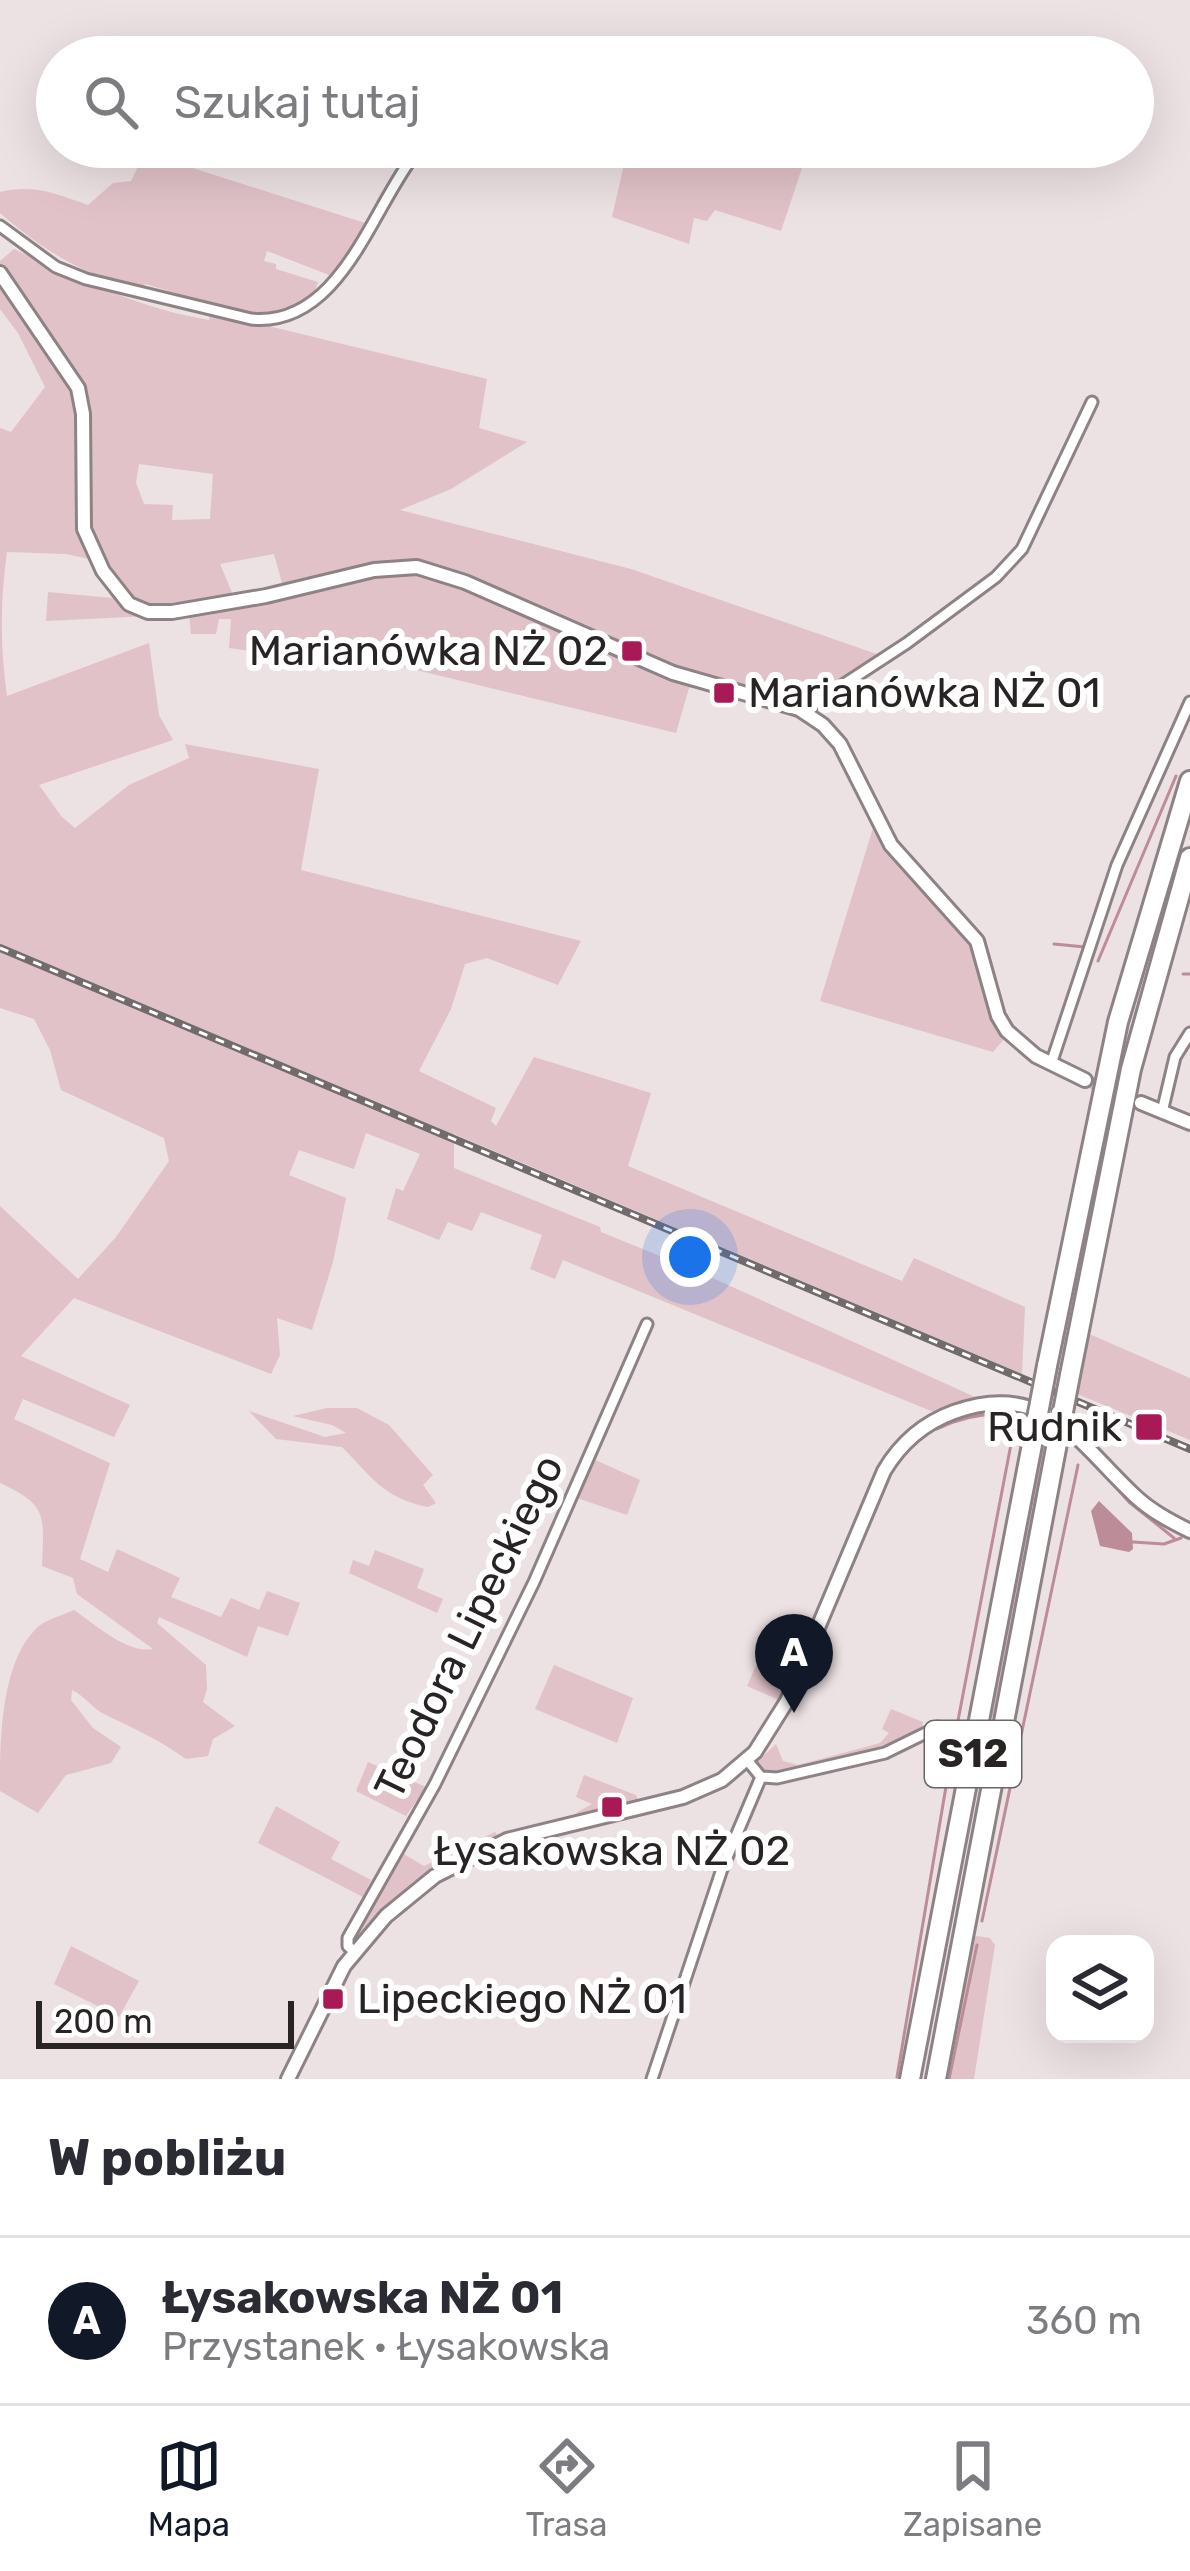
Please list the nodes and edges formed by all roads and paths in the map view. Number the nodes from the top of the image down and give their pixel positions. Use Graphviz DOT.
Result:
graph roads {
  1 [pos="406,168"];
  2 [pos="0,226"];
  3 [pos="0,273"];
  4 [pos="1092,402"];
  5 [pos="1190,702"];
  6 [pos="803,711"];
  7 [pos="1190,781"];
  8 [pos="1190,858"];
  9 [pos="1190,1033"];
  10 [pos="1051,1064"];
  11 [pos="1085,1080"];
  12 [pos="1141,1103"];
  13 [pos="1162,1112"];
  14 [pos="1190,1123"];
  15 [pos="647,1324"];
  16 [pos="1190,1531"];
  17 [pos="938,1727"];
  18 [pos="747,1760"];
  19 [pos="761,1777"];
  20 [pos="355,1952"];
  21 [pos="288,2079"];
  22 [pos="652,2079"];
  23 [pos="910,2079"];
  24 [pos="936,2079"];
  1 -- 2 [label="street"];
  3 -- 6 [label="street"];
  4 -- 6 [label="street"];
  5 -- 10 [label="street"];
  6 -- 10 [label="street"];
  7 -- 23 [label="highway, S12, bridge"];
  8 -- 24 [label="highway, S12, bridge"];
  9 -- 13 [label="street"];
  10 -- 11 [label="street"];
  12 -- 13 [label="street"];
  13 -- 14 [label="street"];
  15 -- 20 [label="street, Teodora Lipeckiego"];
  16 -- 18 [label="street"];
  17 -- 19 [label="street"];
  18 -- 19 [label="street"];
  18 -- 20 [label="street"];
  19 -- 22 [label="street"];
  20 -- 21 [label="street"];
}
